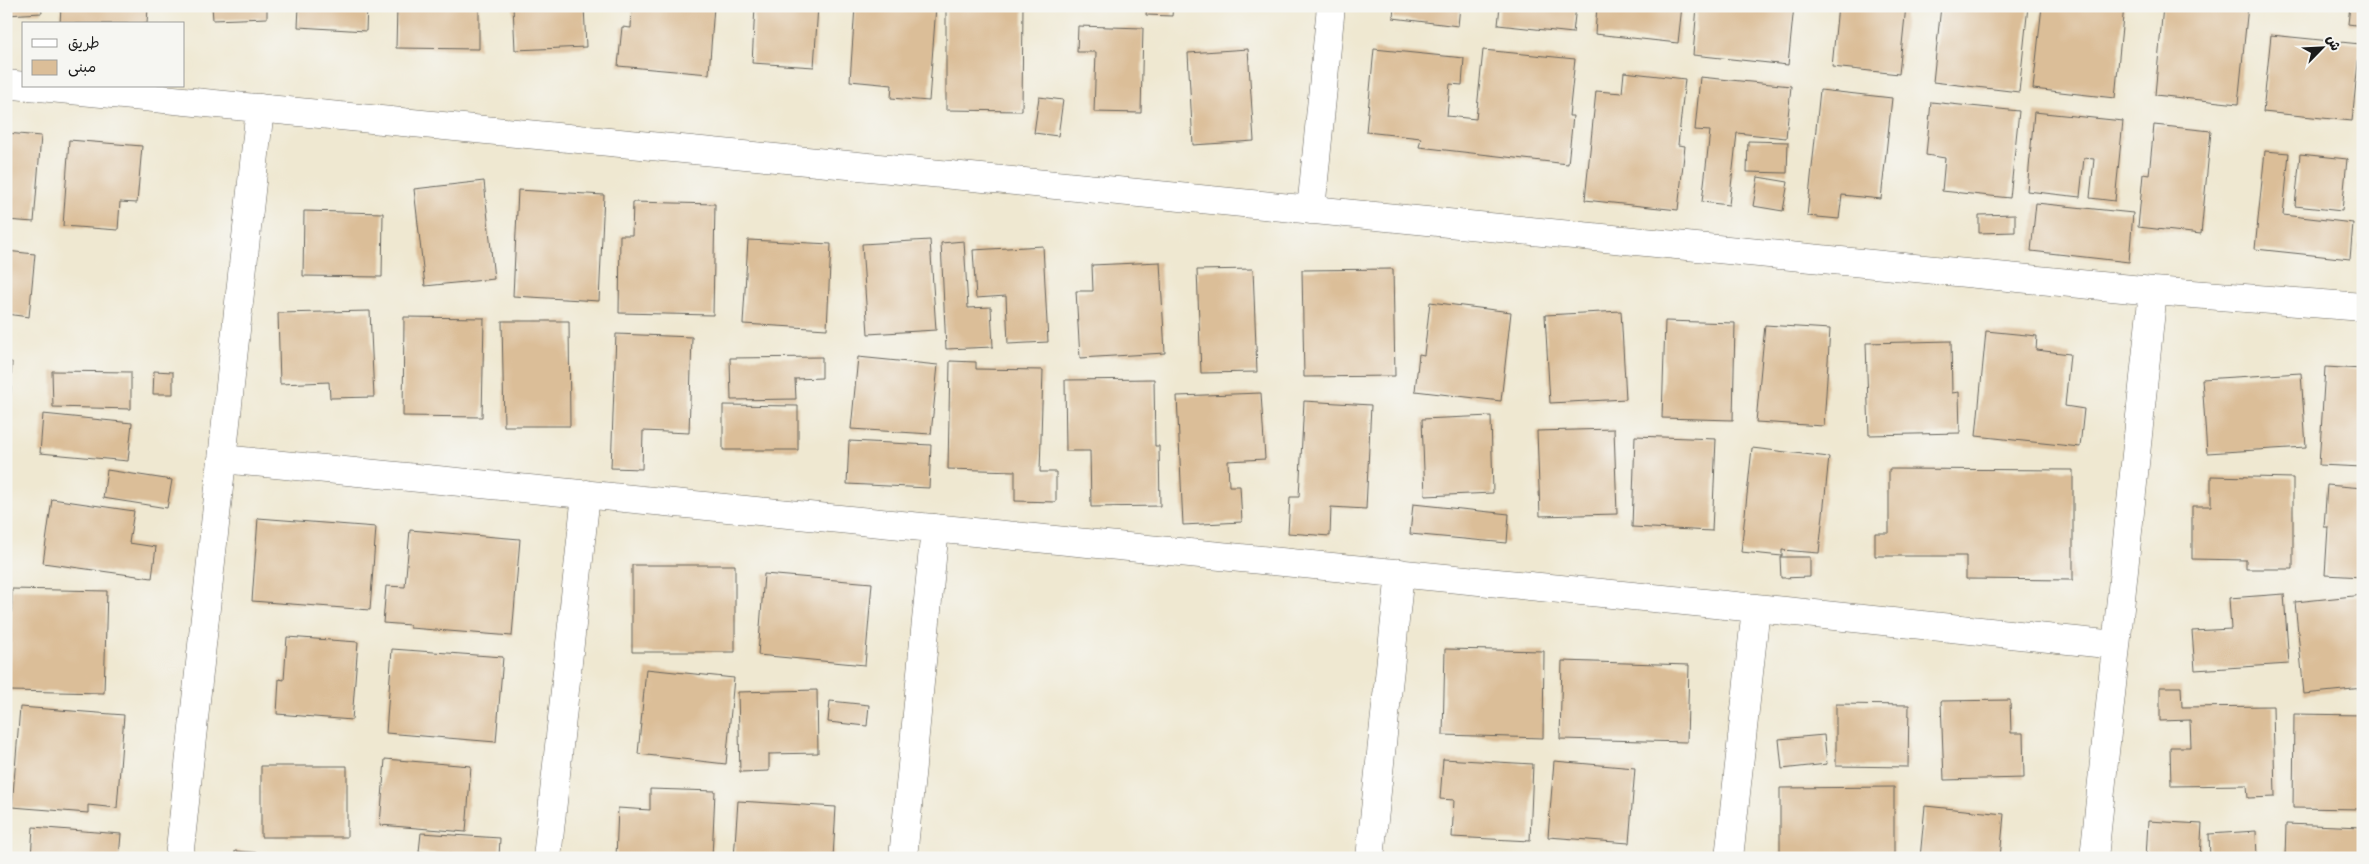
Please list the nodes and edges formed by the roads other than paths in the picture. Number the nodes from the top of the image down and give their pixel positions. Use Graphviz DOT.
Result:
graph roads {
  1 [pos="1332,6"];
  2 [pos="6,84"];
  3 [pos="22,86"];
  4 [pos="50,88"];
  5 [pos="260,108"];
  6 [pos="1311,210"];
  7 [pos="2153,291"];
  8 [pos="2363,307"];
  9 [pos="222,459"];
  10 [pos="586,494"];
  11 [pos="935,528"];
  12 [pos="1400,573"];
  13 [pos="1756,608"];
  14 [pos="2116,645"];
  15 [pos="179,858"];
  16 [pos="547,858"];
  17 [pos="904,858"];
  18 [pos="1370,858"];
  19 [pos="1729,858"];
  20 [pos="2094,858"];
  1 -- 6 [label="street"];
  2 -- 3 [label="street"];
  4 -- 5 [label="street"];
  5 -- 6 [label="street"];
  5 -- 9 [label="street"];
  6 -- 7 [label="street"];
  7 -- 8 [label="street"];
  7 -- 14 [label="street"];
  9 -- 10 [label="street"];
  9 -- 15 [label="street"];
  10 -- 11 [label="street"];
  10 -- 16 [label="street"];
  11 -- 12 [label="street"];
  11 -- 17 [label="street"];
  12 -- 13 [label="street"];
  12 -- 18 [label="street"];
  13 -- 14 [label="street"];
  13 -- 19 [label="street"];
  14 -- 20 [label="street"];
}
